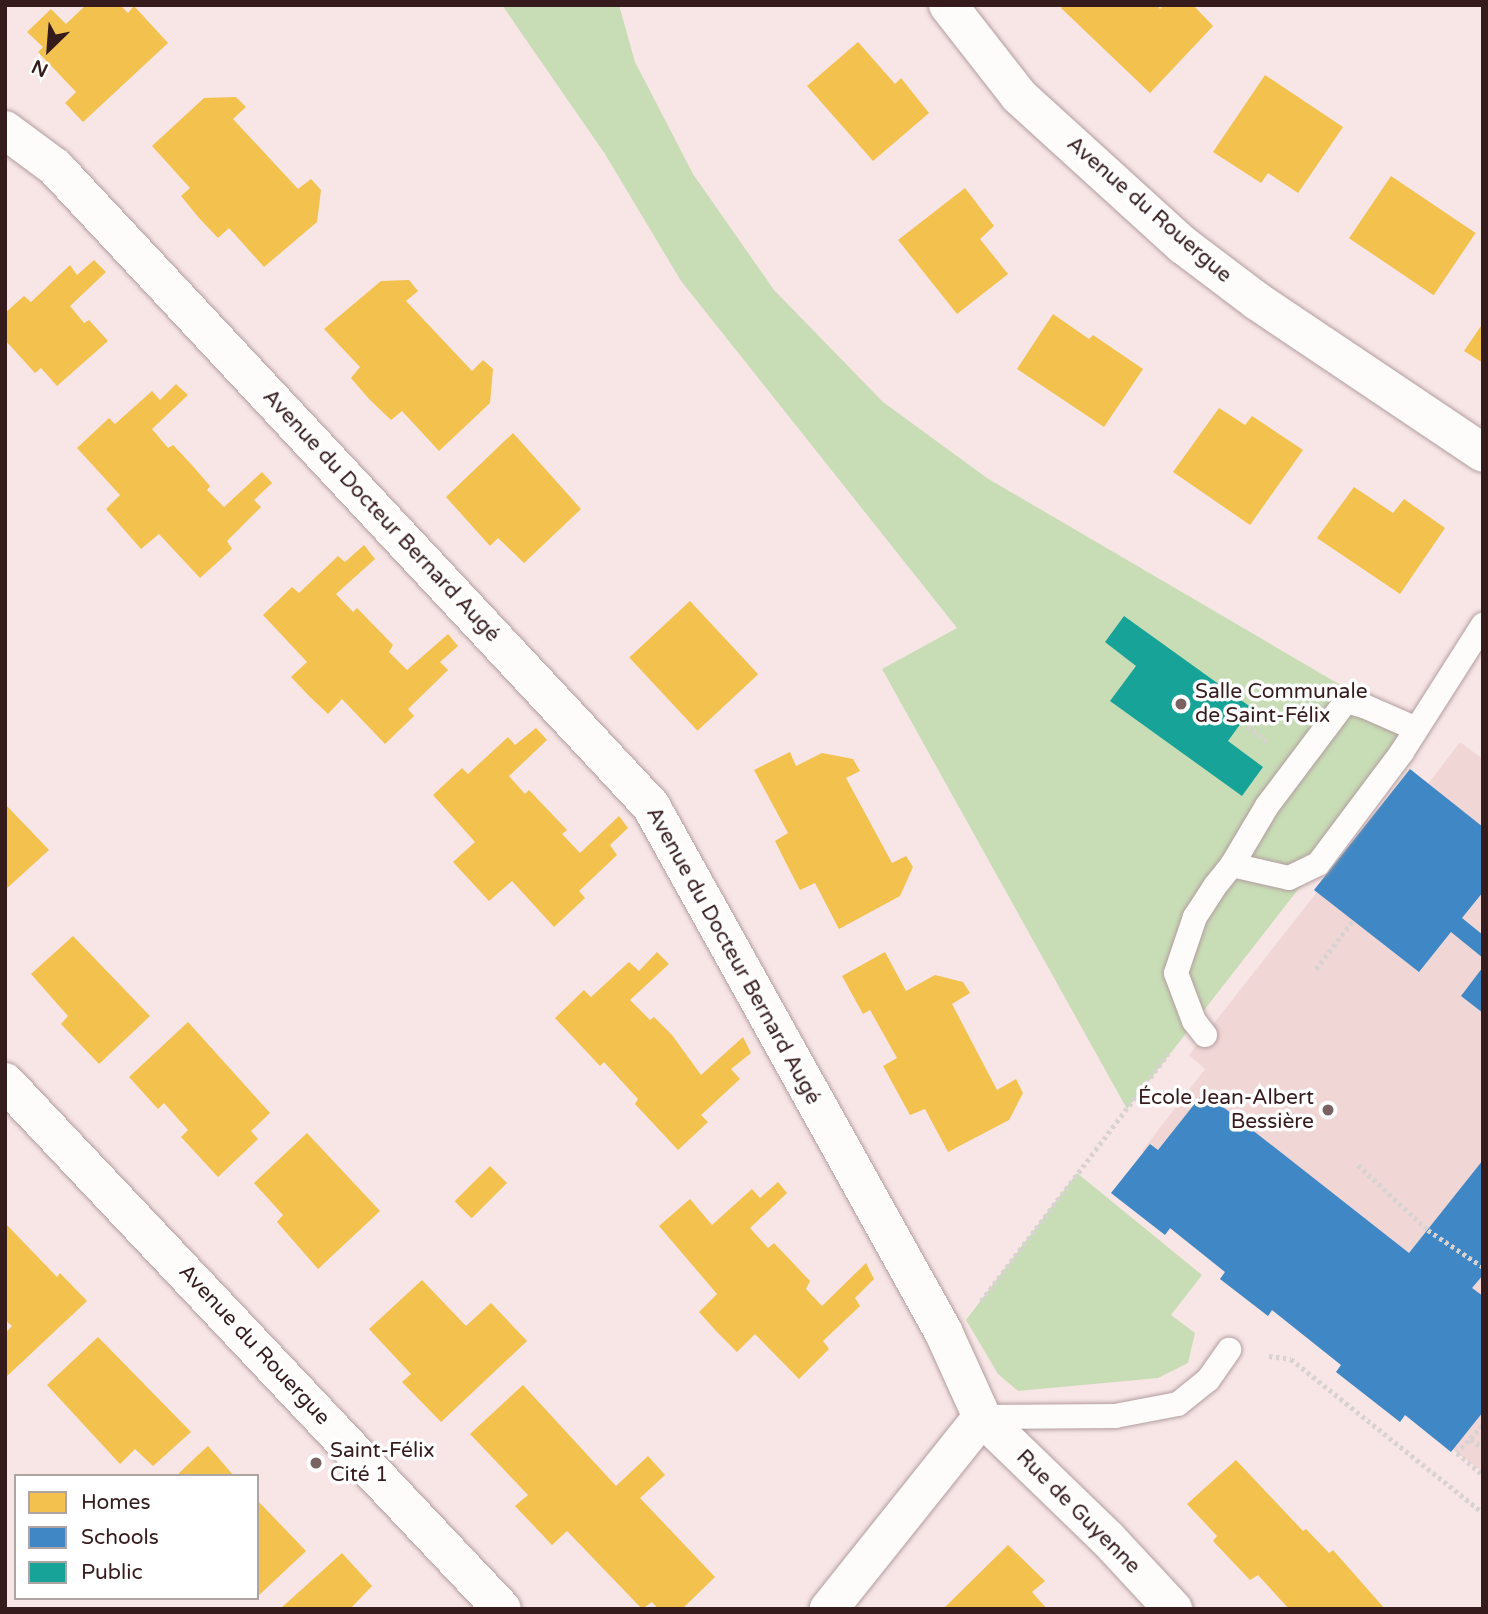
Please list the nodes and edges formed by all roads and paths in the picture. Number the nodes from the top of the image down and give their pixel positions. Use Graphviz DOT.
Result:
graph roads {
  1 [pos="948,5"];
  2 [pos="5,130"];
  3 [pos="1483,453"];
  4 [pos="1483,625"];
  5 [pos="1415,728"];
  6 [pos="1232,865"];
  7 [pos="1353,920"];
  8 [pos="1316,969"];
  9 [pos="1200,1028"];
  10 [pos="5,1082"];
  11 [pos="1358,1165"];
  12 [pos="1483,1267"];
  13 [pos="979,1303"];
  14 [pos="1229,1350"];
  15 [pos="982,1417"];
  16 [pos="1483,1426"];
  17 [pos="1471,1439"];
  18 [pos="1483,1448"];
  19 [pos="1483,1475"];
  20 [pos="1483,1513"];
  21 [pos="502,1609"];
  22 [pos="829,1609"];
  23 [pos="1173,1609"];
  1 -- 3 [label="street, Avenue du Rouergue"];
  2 -- 15 [label="street, Avenue du Docteur Bernard Augé"];
  4 -- 5 [label="lane"];
  5 -- 6 [label="lane"];
  5 -- 6 [label="lane"];
  6 -- 9 [label="lane"];
  7 -- 8 [label="path"];
  9 -- 13 [label="path"];
  10 -- 21 [label="street, Avenue du Rouergue"];
  11 -- 12 [label="path"];
  14 -- 15 [label="lane"];
  14 -- 20 [label="path"];
  15 -- 22 [label="street"];
  15 -- 23 [label="street, Rue de Guyenne"];
  16 -- 17 [label="path"];
  17 -- 18 [label="path"];
  17 -- 19 [label="path"];
}
